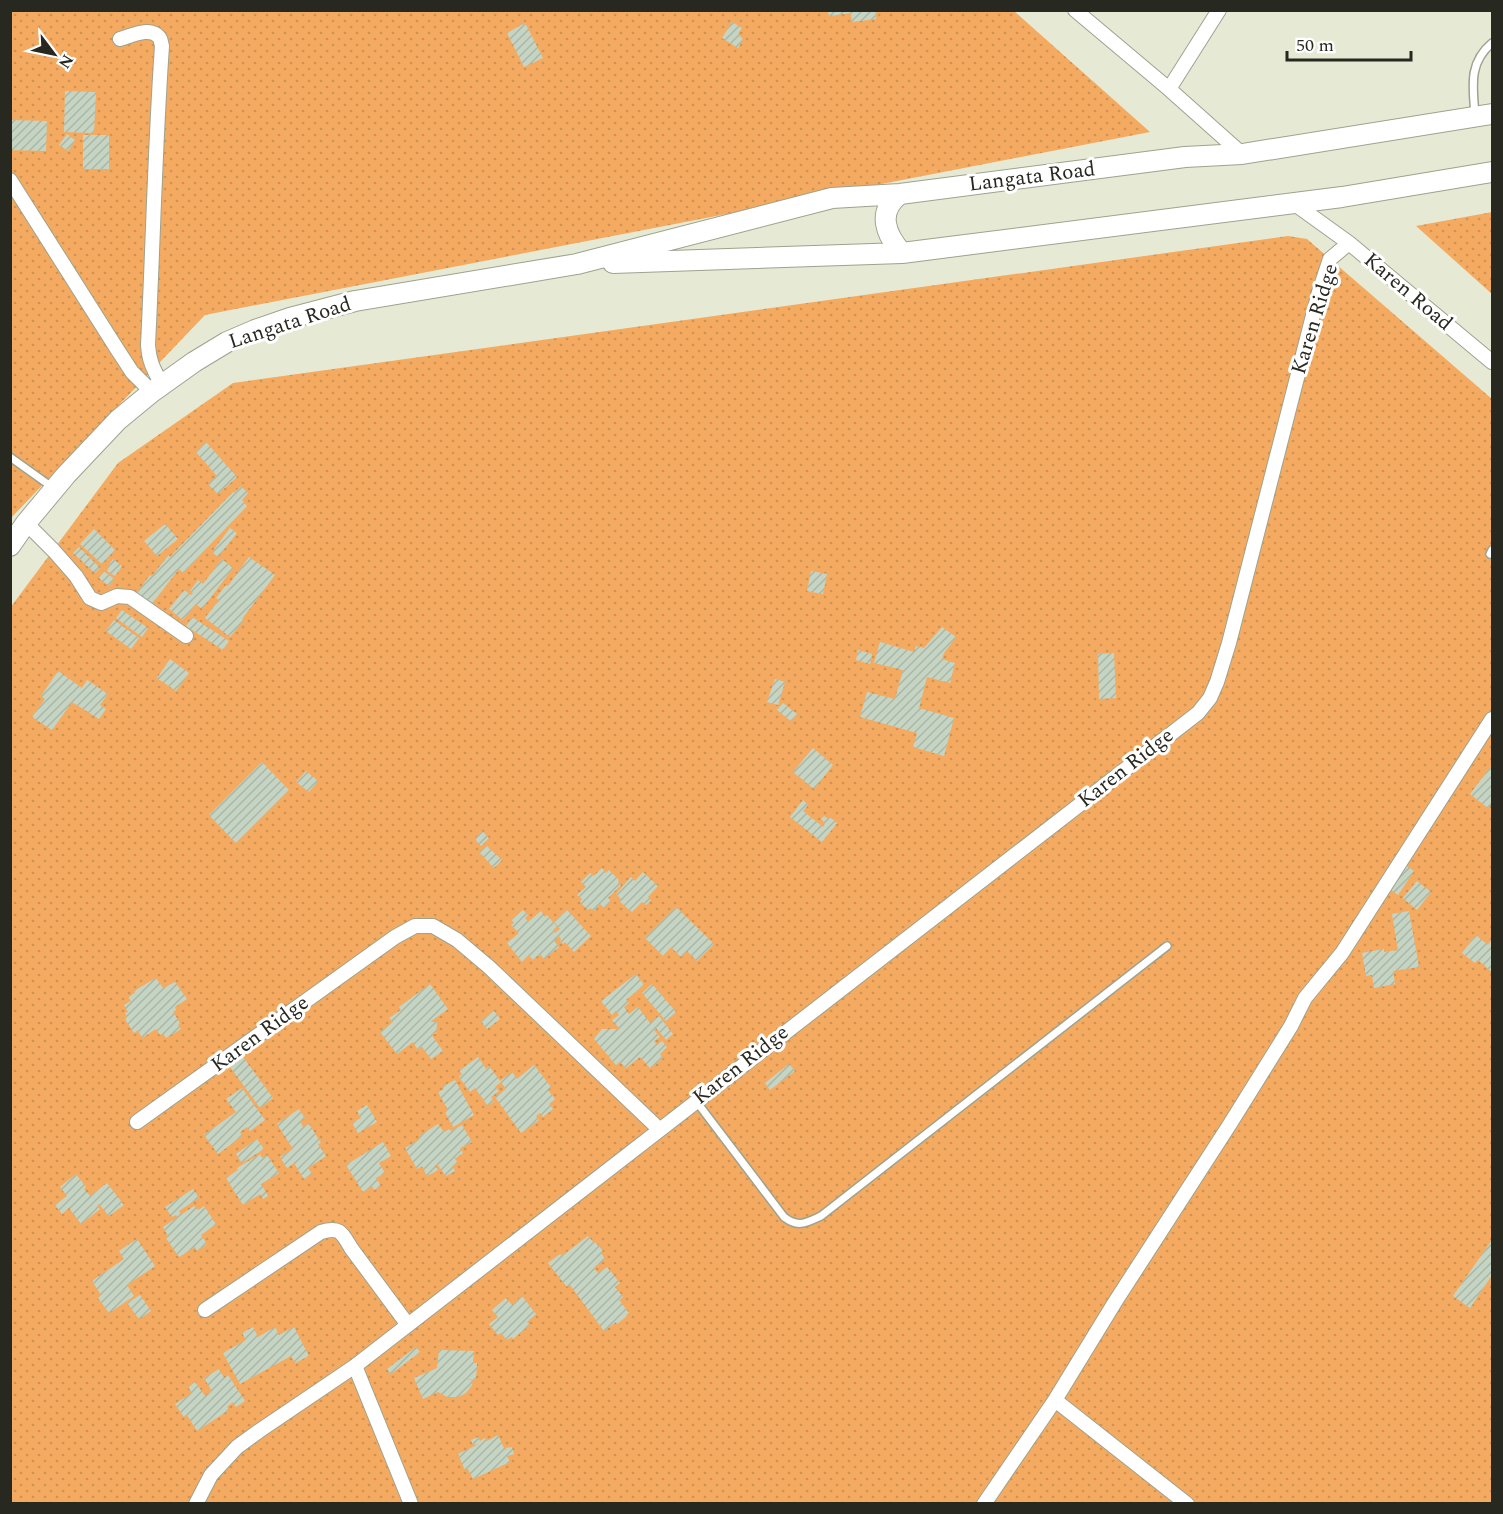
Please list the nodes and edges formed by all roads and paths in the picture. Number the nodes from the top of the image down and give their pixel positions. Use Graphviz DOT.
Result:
graph roads {
  1 [pos="1075,10"];
  2 [pos="1219,10"];
  3 [pos="120,39"];
  4 [pos="1492,43"];
  5 [pos="1169,89"];
  6 [pos="1484,115"];
  7 [pos="1242,154"];
  8 [pos="1492,172"];
  9 [pos="10,180"];
  10 [pos="900,194"];
  11 [pos="1292,202"];
  12 [pos="1349,243"];
  13 [pos="902,253"];
  14 [pos="577,264"];
  15 [pos="1492,362"];
  16 [pos="157,388"];
  17 [pos="10,457"];
  18 [pos="54,489"];
  19 [pos="26,523"];
  20 [pos="10,546"];
  21 [pos="186,636"];
  22 [pos="1492,719"];
  23 [pos="1167,946"];
  24 [pos="696,1101"];
  25 [pos="137,1122"];
  26 [pos="659,1129"];
  27 [pos="205,1310"];
  28 [pos="408,1325"];
  29 [pos="355,1366"];
  30 [pos="1055,1400"];
  31 [pos="196,1503"];
  32 [pos="411,1503"];
  33 [pos="984,1503"];
  34 [pos="1187,1503"];
  1 -- 5 [label="street"];
  2 -- 5 [label="street"];
  3 -- 16 [label="street"];
  4 -- 6 [label="lane"];
  5 -- 7 [label="street"];
  6 -- 7 [label="main road, Langata Road"];
  7 -- 10 [label="main road, Langata Road"];
  8 -- 11 [label="main road, Langata Road"];
  9 -- 16 [label="street"];
  10 -- 13 [label="main road"];
  10 -- 14 [label="main road, Langata Road"];
  11 -- 12 [label="street, Karen Road"];
  11 -- 13 [label="main road, Langata Road"];
  12 -- 15 [label="street, Karen Road"];
  12 -- 24 [label="street, Karen Ridge"];
  13 -- 14 [label="main road, Langata Road"];
  14 -- 16 [label="main road, Langata Road"];
  16 -- 18 [label="main road, Langata Road"];
  17 -- 18 [label="lane"];
  18 -- 19 [label="main road, Langata Road"];
  19 -- 20 [label="main road, Langata Road"];
  19 -- 21 [label="street"];
  22 -- 30 [label="street"];
  23 -- 24 [label="lane"];
  24 -- 26 [label="street, Karen Ridge"];
  25 -- 26 [label="street, Karen Ridge"];
  26 -- 28 [label="street, Karen Ridge"];
  27 -- 28 [label="street"];
  28 -- 29 [label="street, Karen Ridge"];
  29 -- 31 [label="street, Karen Ridge"];
  29 -- 32 [label="street"];
  30 -- 33 [label="street"];
  30 -- 34 [label="street"];
}
